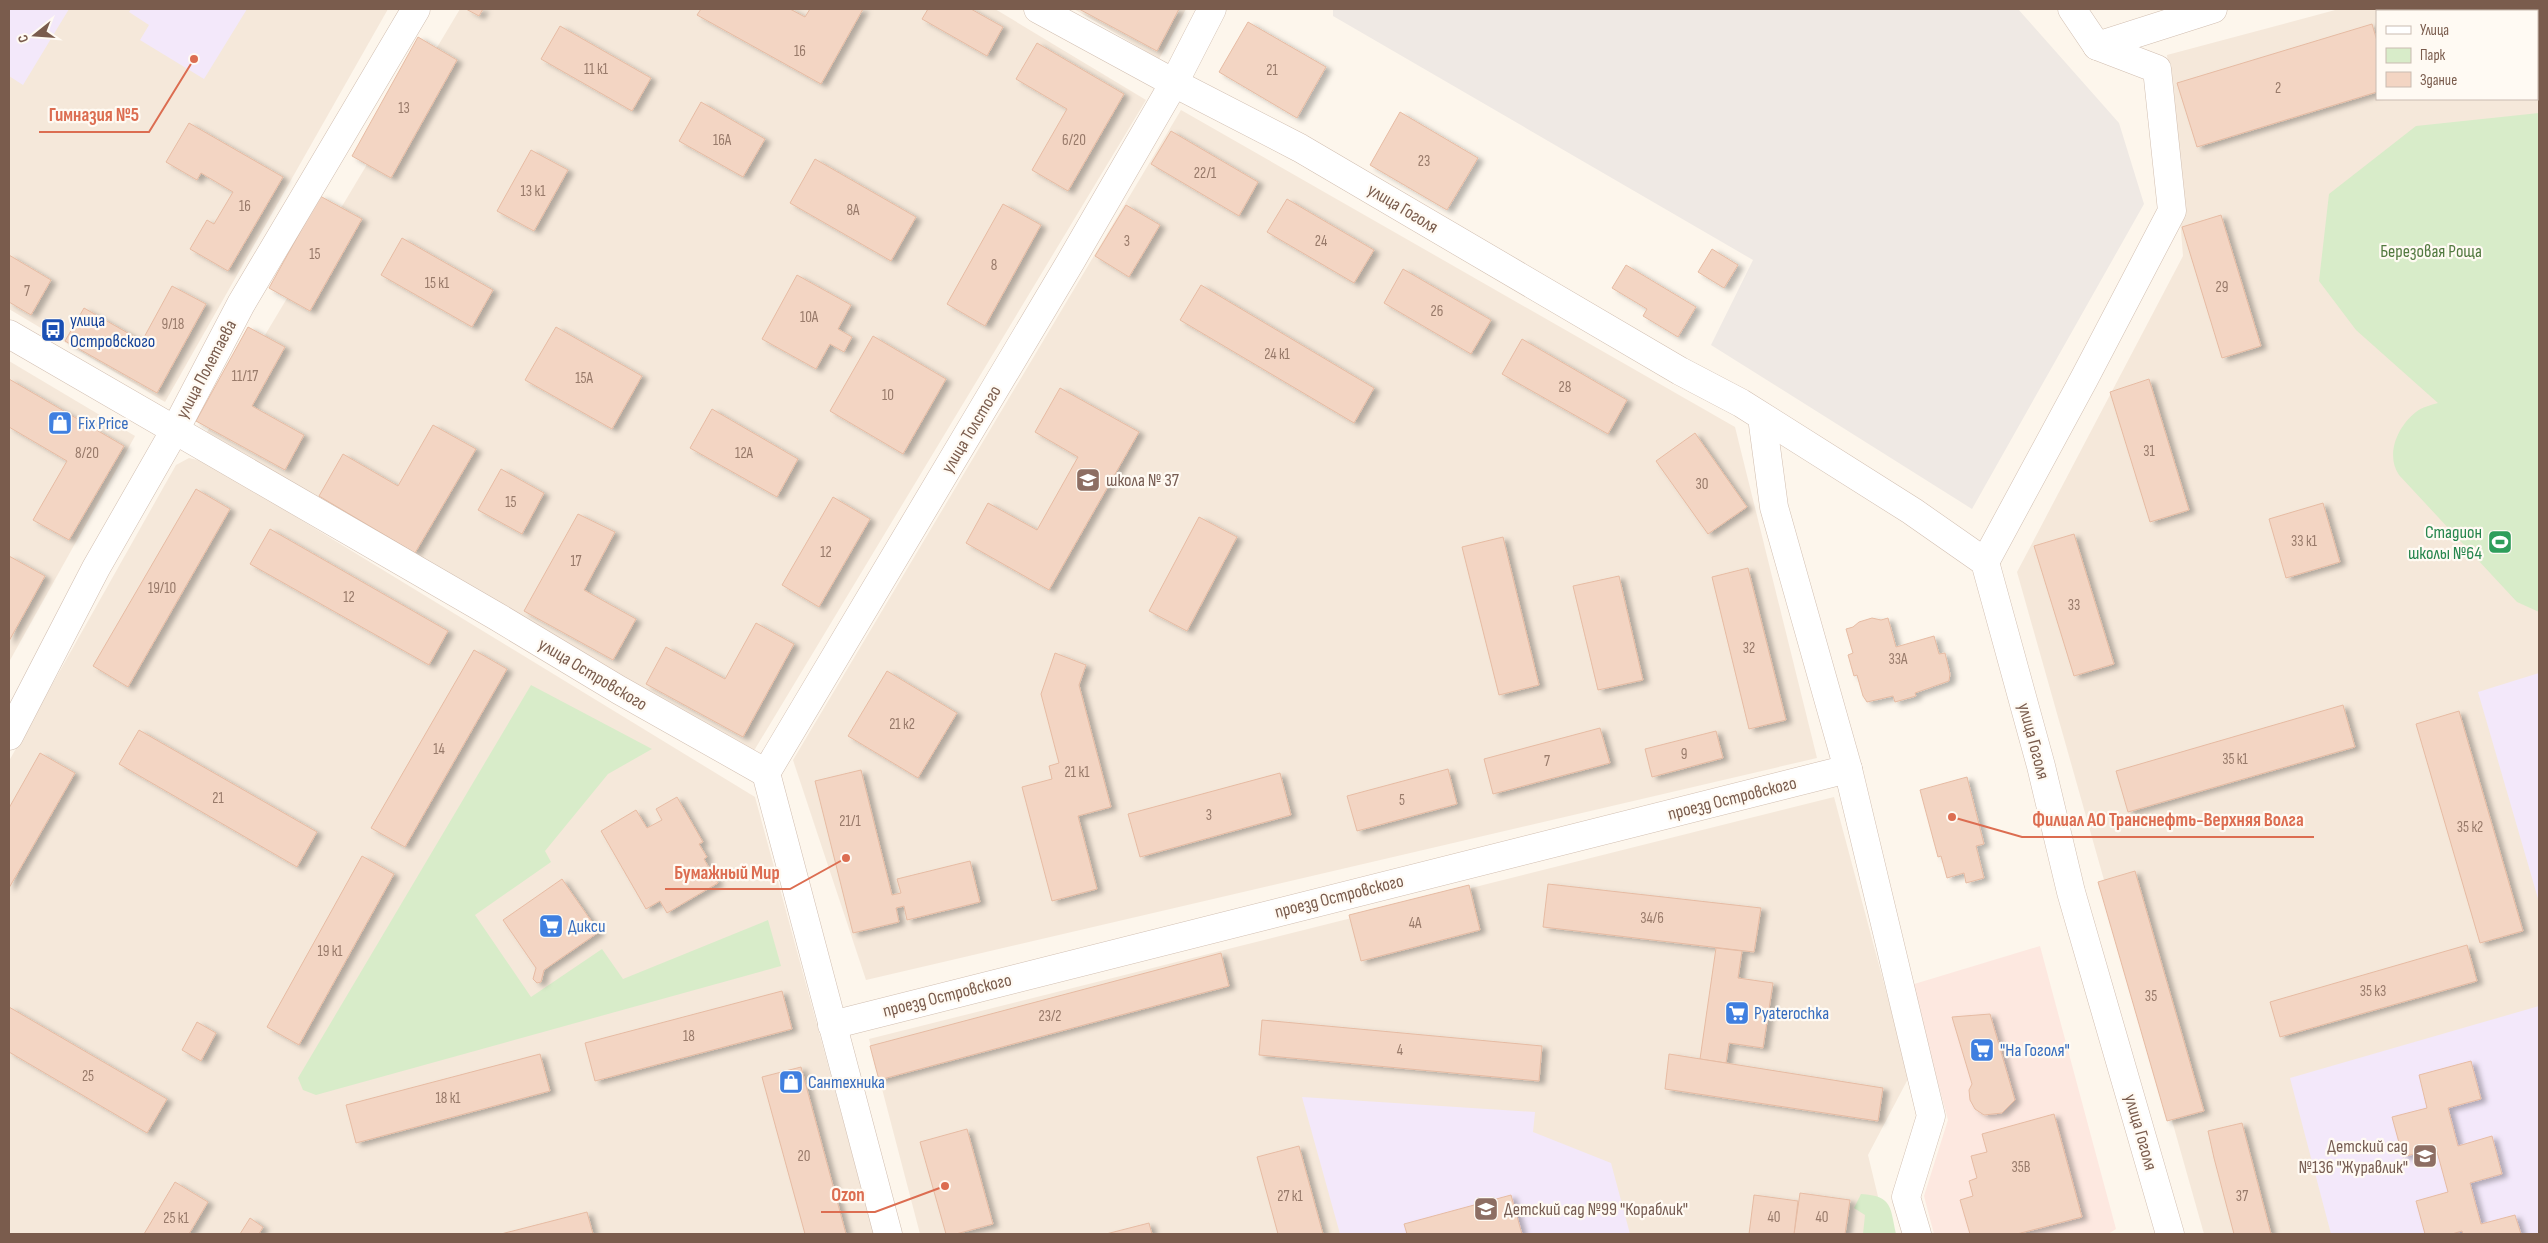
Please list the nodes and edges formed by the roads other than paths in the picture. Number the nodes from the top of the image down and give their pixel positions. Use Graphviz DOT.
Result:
graph roads {
  1 [pos="416,9"];
  2 [pos="1038,9"];
  3 [pos="1212,9"];
  4 [pos="2072,9"];
  5 [pos="2213,9"];
  6 [pos="2097,46"];
  7 [pos="1174,83"];
  8 [pos="9,334"];
  9 [pos="1762,417"];
  10 [pos="174,430"];
  11 [pos="1984,562"];
  12 [pos="9,736"];
  13 [pos="1848,769"];
  14 [pos="766,773"];
  15 [pos="832,1025"];
  16 [pos="888,1234"];
  17 [pos="1917,1234"];
  18 [pos="2170,1234"];
  1 -- 10 [label="street, улица Полетаева"];
  2 -- 7 [label="street, улица Гоголя"];
  3 -- 7 [label="street, улица Толстого"];
  4 -- 6 [label="street"];
  5 -- 6 [label="street"];
  6 -- 11 [label="street"];
  7 -- 9 [label="street, улица Гоголя"];
  7 -- 14 [label="street, улица Толстого"];
  8 -- 10 [label="street, улица Островского"];
  9 -- 11 [label="street, улица Гоголя"];
  9 -- 13 [label="street"];
  10 -- 12 [label="street, улица Полетаева"];
  10 -- 14 [label="street, улица Островского"];
  11 -- 18 [label="street, улица Гоголя"];
  13 -- 15 [label="street, проезд Островского"];
  13 -- 17 [label="street"];
  14 -- 15 [label="street"];
  15 -- 16 [label="street"];
}
